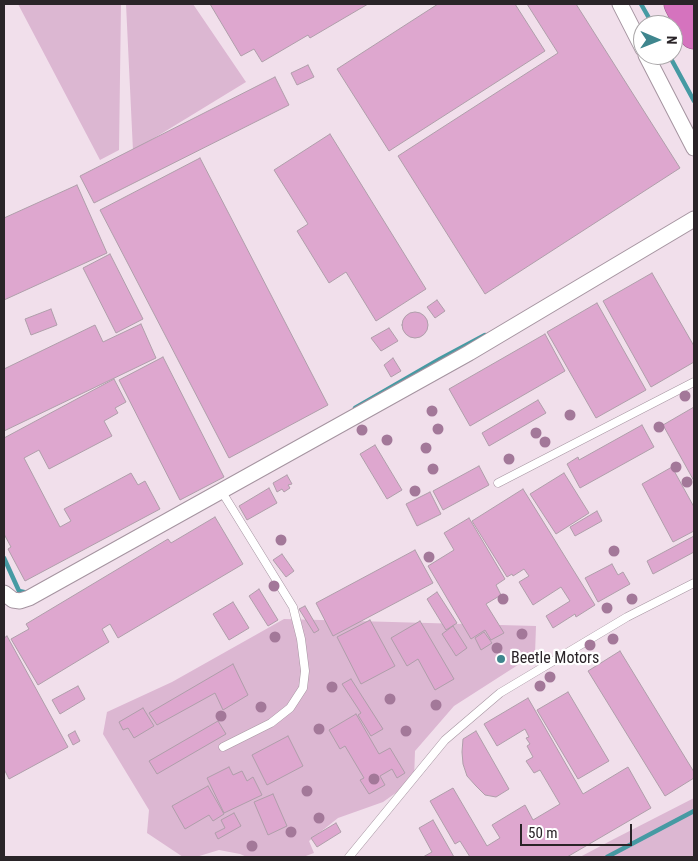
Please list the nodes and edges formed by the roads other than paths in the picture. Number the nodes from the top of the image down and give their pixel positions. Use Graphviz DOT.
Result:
graph roads {
  1 [pos="620,4"];
  2 [pos="678,4"];
  3 [pos="633,29"];
  4 [pos="694,35"];
  5 [pos="651,65"];
  6 [pos="694,148"];
  7 [pos="694,219"];
  8 [pos="694,382"];
  9 [pos="498,483"];
  10 [pos="222,492"];
  11 [pos="694,583"];
  12 [pos="7,600"];
  13 [pos="223,747"];
  14 [pos="349,857"];
  1 -- 3 [label="street"];
  2 -- 4 [label="highway"];
  5 -- 6 [label="street"];
  7 -- 10 [label="street"];
  8 -- 9 [label="lane"];
  10 -- 12 [label="street"];
  10 -- 13 [label="lane"];
  11 -- 14 [label="lane"];
}
